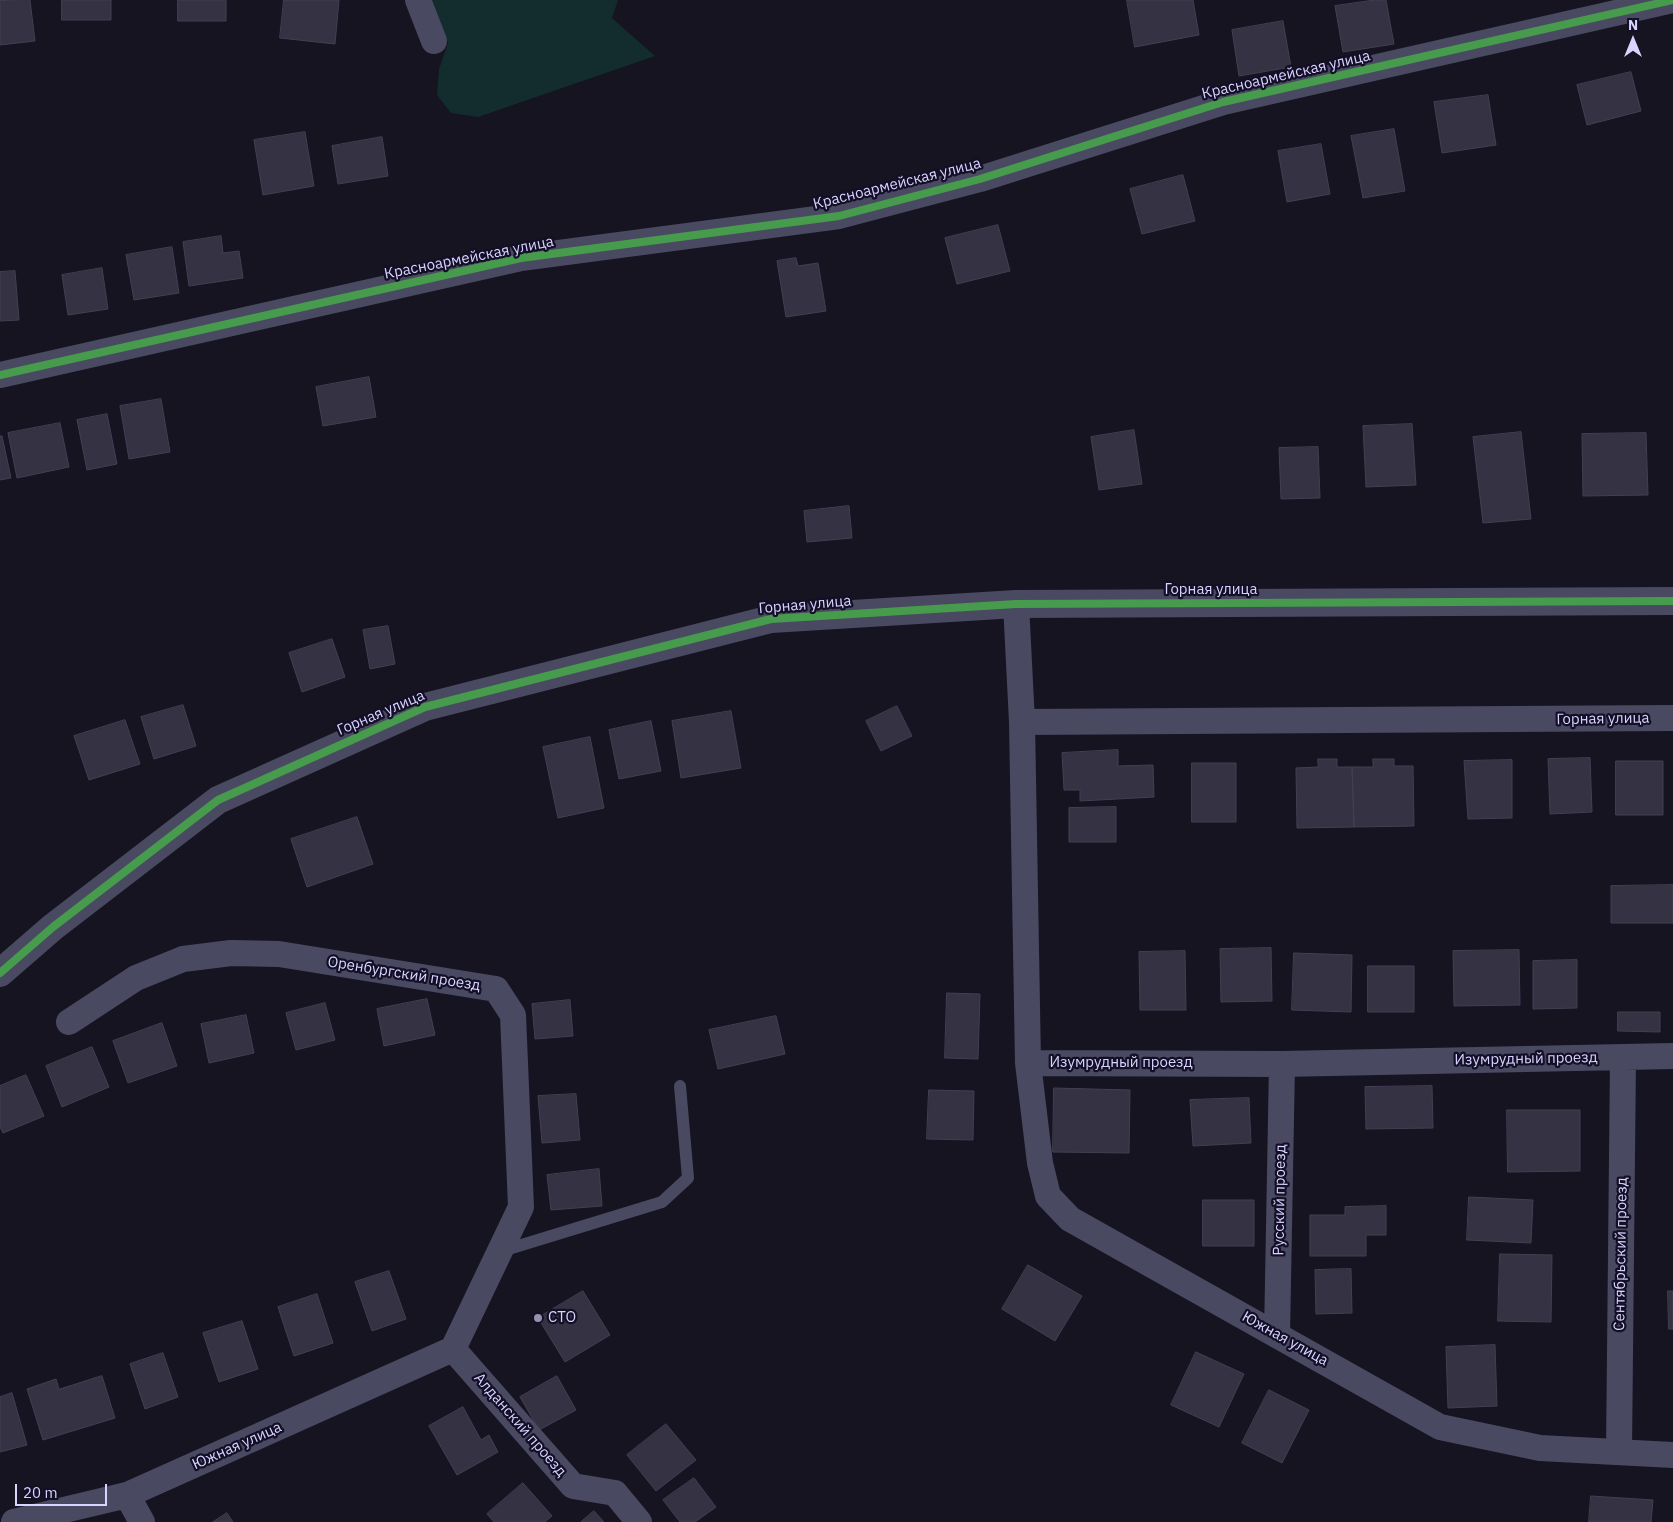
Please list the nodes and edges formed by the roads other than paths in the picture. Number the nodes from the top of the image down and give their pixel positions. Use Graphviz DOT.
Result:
graph roads {
  1 [pos="418,0"];
  2 [pos="1673,0"];
  3 [pos="434,41"];
  4 [pos="0,375"];
  5 [pos="1673,601"];
  6 [pos="1016,604"];
  7 [pos="1673,718"];
  8 [pos="1022,722"];
  9 [pos="0,973"];
  10 [pos="69,1022"];
  11 [pos="1673,1056"];
  12 [pos="1623,1058"];
  13 [pos="1028,1063"];
  14 [pos="1282,1064"];
  15 [pos="680,1086"];
  16 [pos="500,1252"];
  17 [pos="1278,1335"];
  18 [pos="453,1350"];
  19 [pos="1619,1451"];
  20 [pos="1673,1455"];
  21 [pos="127,1495"];
  22 [pos="14,1522"];
  23 [pos="142,1522"];
  24 [pos="639,1522"];
  1 -- 3 [label="street"];
  2 -- 4 [label="street, Красноармейская улица"];
  5 -- 6 [label="street, Горная улица"];
  6 -- 8 [label="street, Изумрудный проезд"];
  6 -- 9 [label="street, Горная улица"];
  7 -- 8 [label="street, Горная улица"];
  8 -- 13 [label="street, Изумрудный проезд"];
  10 -- 16 [label="street, Оренбургский проезд"];
  11 -- 12 [label="street, Изумрудный проезд"];
  12 -- 14 [label="street, Изумрудный проезд"];
  12 -- 19 [label="street, Сентябрьский проезд"];
  13 -- 14 [label="street, Изумрудный проезд"];
  13 -- 17 [label="street, Южная улица"];
  14 -- 17 [label="street, Русский проезд"];
  15 -- 16 [label="lane"];
  16 -- 18 [label="street, Оренбургский проезд"];
  17 -- 19 [label="street, Южная улица"];
  18 -- 21 [label="street, Южная улица"];
  18 -- 24 [label="street, Алданский проезд"];
  19 -- 20 [label="street, Южная улица"];
  21 -- 22 [label="street, Южная улица"];
  21 -- 23 [label="street"];
}
